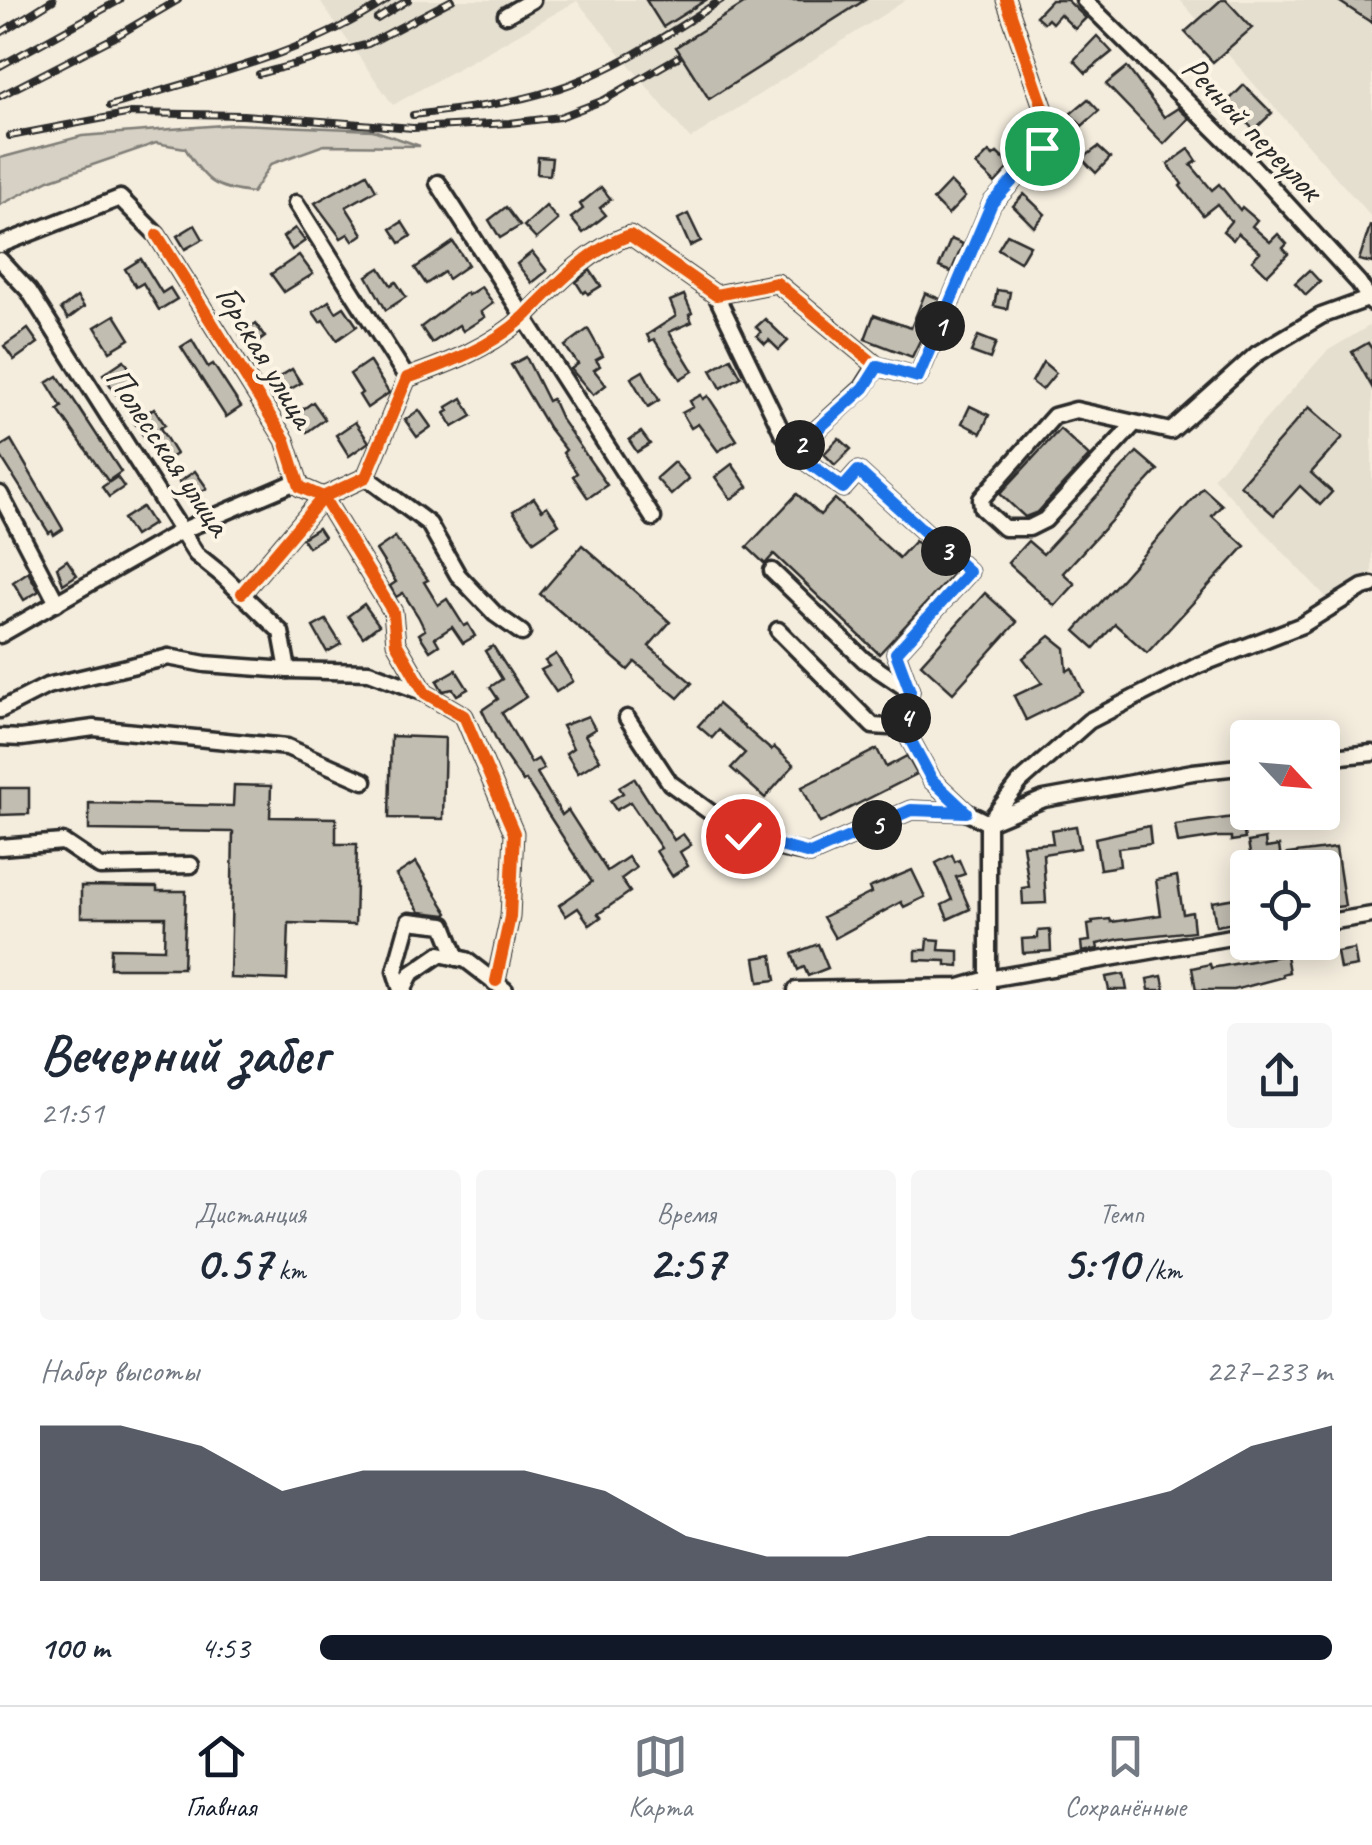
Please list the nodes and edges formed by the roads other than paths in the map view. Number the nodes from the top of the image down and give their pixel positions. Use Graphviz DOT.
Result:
graph roads {
  1 [pos="532,0"];
  2 [pos="1006,0"];
  3 [pos="1084,0"];
  4 [pos="506,14"];
  5 [pos="438,182"];
  6 [pos="296,203"];
  7 [pos="0,245"];
  8 [pos="0,260"];
  9 [pos="6,277"];
  10 [pos="716,295"];
  11 [pos="1370,301"];
  12 [pos="524,317"];
  13 [pos="878,366"];
  14 [pos="408,378"];
  15 [pos="1135,423"];
  16 [pos="799,446"];
  17 [pos="366,477"];
  18 [pos="298,480"];
  19 [pos="0,494"];
  20 [pos="323,498"];
  21 [pos="653,518"];
  22 [pos="181,531"];
  23 [pos="772,572"];
  24 [pos="1372,585"];
  25 [pos="242,594"];
  26 [pos="57,602"];
  27 [pos="778,630"];
  28 [pos="522,633"];
  29 [pos="0,636"];
  30 [pos="288,670"];
  31 [pos="910,691"];
  32 [pos="425,693"];
  33 [pos="0,710"];
  34 [pos="627,718"];
  35 [pos="904,728"];
  36 [pos="0,737"];
  37 [pos="1372,753"];
  38 [pos="1340,756"];
  39 [pos="1230,768"];
  40 [pos="364,781"];
  41 [pos="966,812"];
  42 [pos="988,822"];
  43 [pos="0,846"];
  44 [pos="190,865"];
  45 [pos="1372,916"];
  46 [pos="1340,920"];
  47 [pos="1230,938"];
  48 [pos="457,958"];
  49 [pos="501,985"];
  50 [pos="988,985"];
  51 [pos="402,990"];
  52 [pos="796,990"];
  1 -- 4 [label="street"];
  2 -- 13 [label="street"];
  3 -- 11 [label="street, Речной переулок"];
  5 -- 12 [label="street"];
  6 -- 14 [label="street"];
  7 -- 18 [label="street, Горская улица"];
  8 -- 9 [label="street, Полесская улица"];
  9 -- 22 [label="street, Полесская улица"];
  10 -- 12 [label="street"];
  10 -- 13 [label="street"];
  10 -- 16 [label="street"];
  11 -- 15 [label="street"];
  12 -- 14 [label="street"];
  12 -- 21 [label="street"];
  13 -- 16 [label="street"];
  14 -- 17 [label="street"];
  15 -- 15 [label="street"];
  16 -- 31 [label="street"];
  17 -- 20 [label="street"];
  17 -- 28 [label="street"];
  18 -- 20 [label="street, Горская улица"];
  18 -- 22 [label="street"];
  19 -- 26 [label="street"];
  20 -- 25 [label="street"];
  20 -- 32 [label="street, Горская улица"];
  22 -- 25 [label="street, Полесская улица"];
  22 -- 26 [label="street"];
  23 -- 31 [label="street"];
  24 -- 42 [label="street"];
  25 -- 30 [label="street, Полесская улица"];
  26 -- 29 [label="street"];
  27 -- 35 [label="street"];
  30 -- 32 [label="street"];
  30 -- 33 [label="street"];
  31 -- 35 [label="street"];
  32 -- 49 [label="street, Горская улица"];
  34 -- 41 [label="street"];
  35 -- 41 [label="street"];
  36 -- 40 [label="street"];
  37 -- 38 [label="street"];
  39 -- 42 [label="street"];
  41 -- 42 [label="street"];
  42 -- 50 [label="street"];
  43 -- 44 [label="street"];
  45 -- 46 [label="street"];
  47 -- 50 [label="street"];
  48 -- 49 [label="street"];
  48 -- 51 [label="street"];
  48 -- 51 [label="street"];
  50 -- 52 [label="street"];
}
